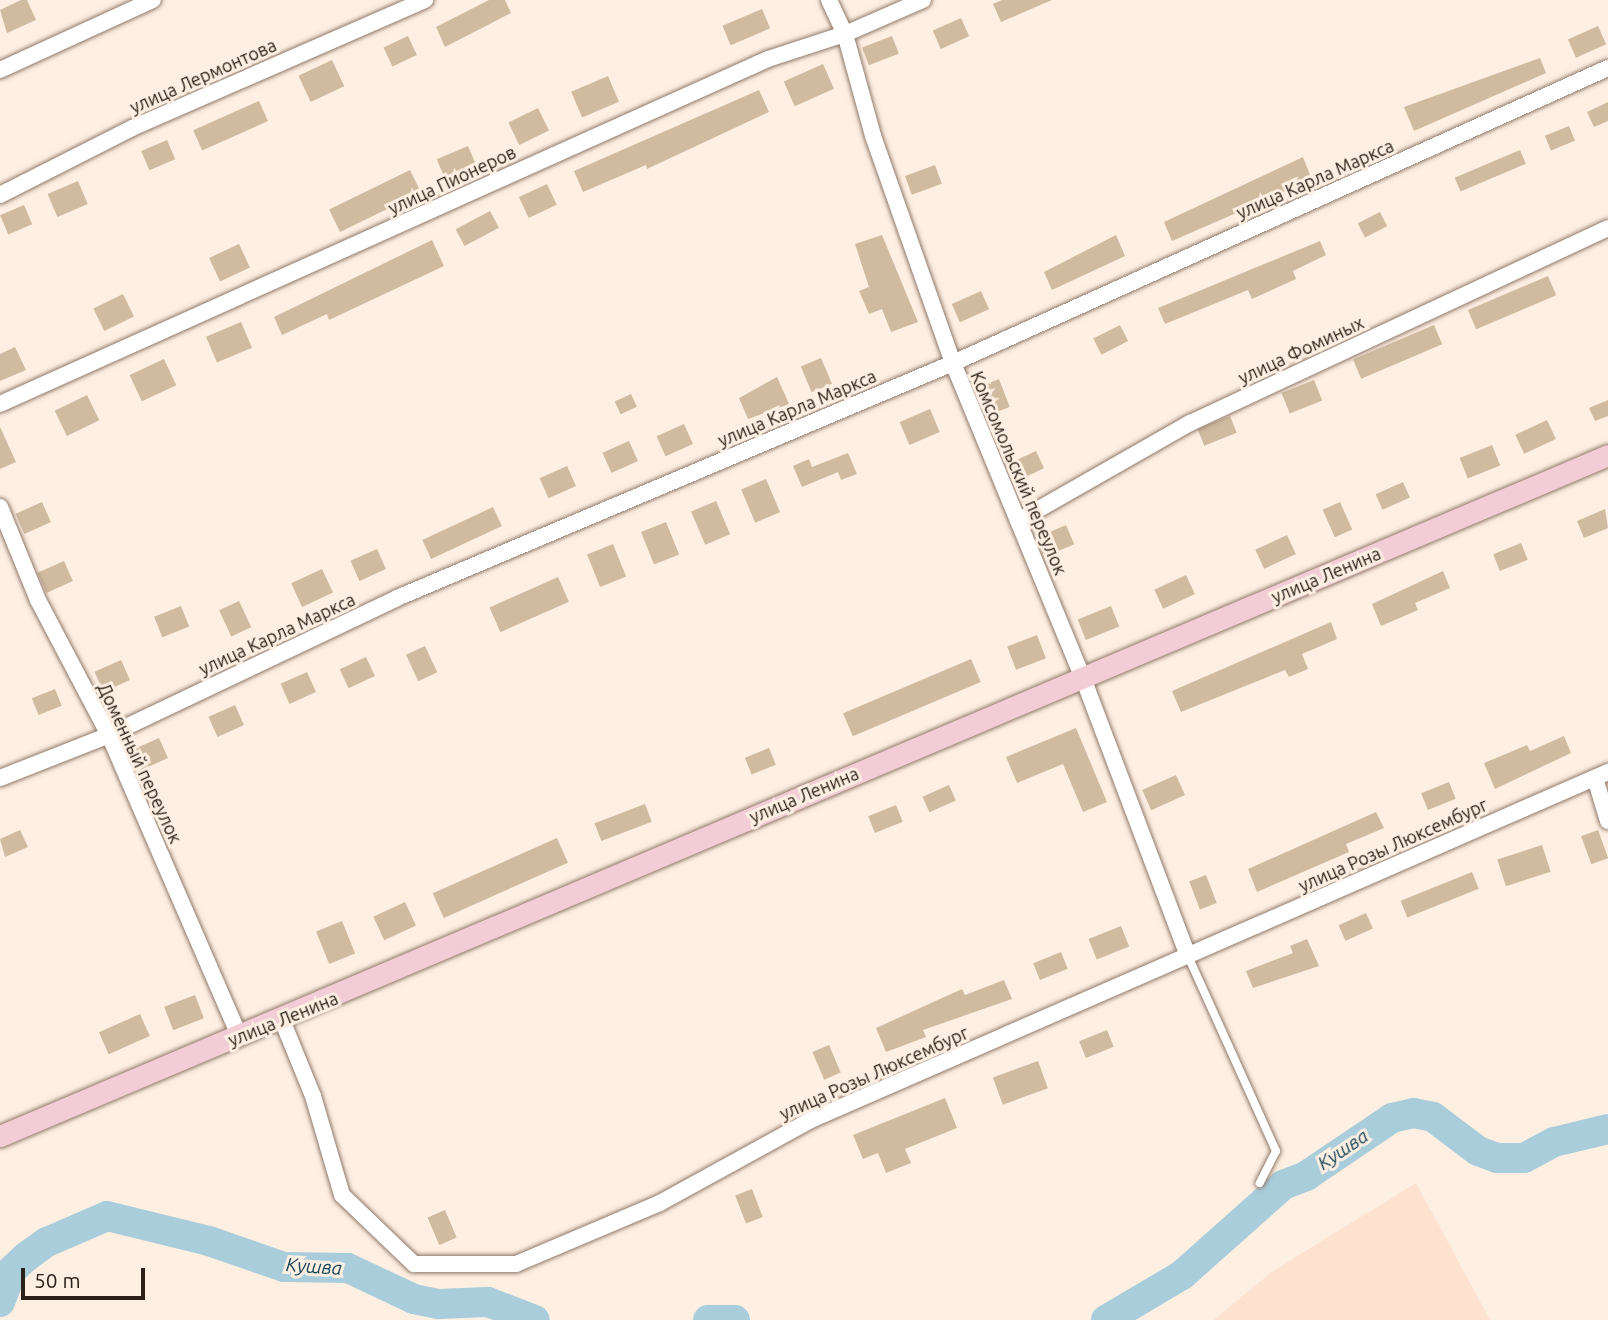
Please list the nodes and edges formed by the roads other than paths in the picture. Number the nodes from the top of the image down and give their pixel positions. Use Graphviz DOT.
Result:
graph roads {
  1 [pos="153,0"];
  2 [pos="425,0"];
  3 [pos="829,0"];
  4 [pos="923,0"];
  5 [pos="845,34"];
  6 [pos="1608,68"];
  7 [pos="0,70"];
  8 [pos="0,195"];
  9 [pos="1608,228"];
  10 [pos="953,363"];
  11 [pos="0,404"];
  12 [pos="1608,455"];
  13 [pos="0,507"];
  14 [pos="1018,521"];
  15 [pos="1083,678"];
  16 [pos="109,735"];
  17 [pos="1602,775"];
  18 [pos="0,778"];
  19 [pos="1608,821"];
  20 [pos="1188,956"];
  21 [pos="282,1020"];
  22 [pos="240,1037"];
  23 [pos="0,1136"];
  24 [pos="1260,1183"];
  1 -- 7 [label="street"];
  2 -- 8 [label="street, улица Лермонтова"];
  3 -- 5 [label="street, Комсомольский переулок"];
  4 -- 5 [label="street, улица Пионеров"];
  5 -- 10 [label="street, Комсомольский переулок"];
  5 -- 11 [label="street, улица Пионеров"];
  6 -- 10 [label="street, улица Карла Маркса"];
  9 -- 14 [label="street, улица Фоминых"];
  10 -- 14 [label="street, Комсомольский переулок"];
  10 -- 16 [label="street, улица Карла Маркса"];
  12 -- 15 [label="main road, улица Ленина"];
  13 -- 16 [label="street, Доменный переулок"];
  14 -- 15 [label="street, Комсомольский переулок"];
  15 -- 20 [label="street, Комсомольский переулок"];
  15 -- 21 [label="main road, улица Ленина"];
  16 -- 18 [label="street, улица Карла Маркса"];
  16 -- 22 [label="street, Доменный переулок"];
  17 -- 19 [label="street"];
  17 -- 20 [label="street, улица Розы Люксембург"];
  20 -- 21 [label="street, улица Розы Люксембург"];
  20 -- 24 [label="lane"];
  21 -- 22 [label="main road, улица Ленина"];
  22 -- 23 [label="main road, улица Ленина"];
}
